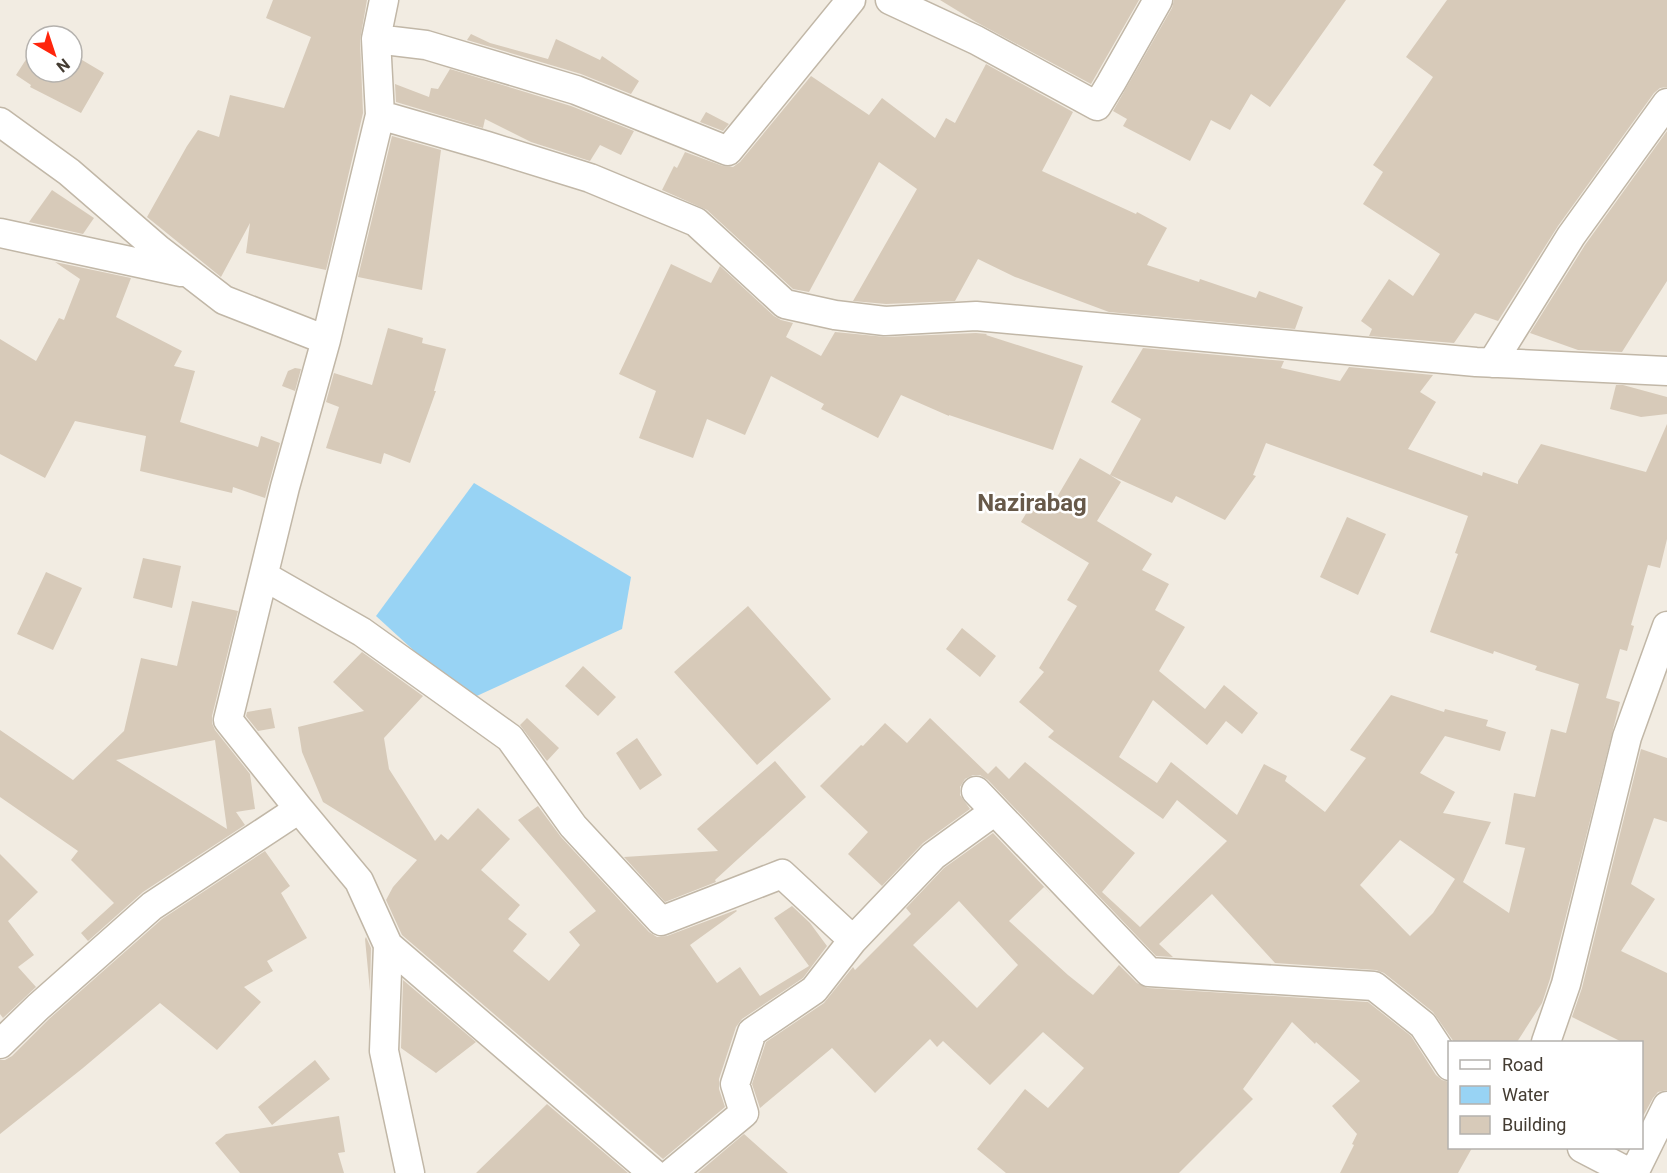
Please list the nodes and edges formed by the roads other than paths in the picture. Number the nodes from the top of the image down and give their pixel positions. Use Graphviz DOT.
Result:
graph roads {
  1 [pos="384,0"];
  2 [pos="851,0"];
  3 [pos="890,0"];
  4 [pos="1158,0"];
  5 [pos="376,39"];
  6 [pos="1667,103"];
  7 [pos="380,115"];
  8 [pos="0,122"];
  9 [pos="0,233"];
  10 [pos="189,273"];
  11 [pos="326,340"];
  12 [pos="1492,363"];
  13 [pos="1667,371"];
  14 [pos="264,576"];
  15 [pos="1667,626"];
  16 [pos="299,809"];
  17 [pos="853,940"];
  18 [pos="388,945"];
  19 [pos="1546,1041"];
  20 [pos="0,1043"];
  21 [pos="1448,1064"];
  22 [pos="1667,1106"];
  23 [pos="1584,1149"];
  24 [pos="410,1173"];
  25 [pos="653,1173"];
  26 [pos="672,1173"];
  27 [pos="1632,1173"];
  1 -- 5 [label="street"];
  2 -- 5 [label="street"];
  3 -- 4 [label="street"];
  5 -- 7 [label="street"];
  6 -- 12 [label="street"];
  7 -- 11 [label="street"];
  7 -- 12 [label="street"];
  8 -- 10 [label="street"];
  9 -- 10 [label="street"];
  10 -- 11 [label="street"];
  11 -- 14 [label="street"];
  12 -- 13 [label="street"];
  14 -- 16 [label="street"];
  14 -- 17 [label="street"];
  15 -- 19 [label="street"];
  16 -- 18 [label="street"];
  16 -- 20 [label="street"];
  17 -- 21 [label="street"];
  17 -- 26 [label="street"];
  18 -- 24 [label="street"];
  18 -- 25 [label="street"];
  22 -- 27 [label="street"];
  23 -- 27 [label="street"];
}
